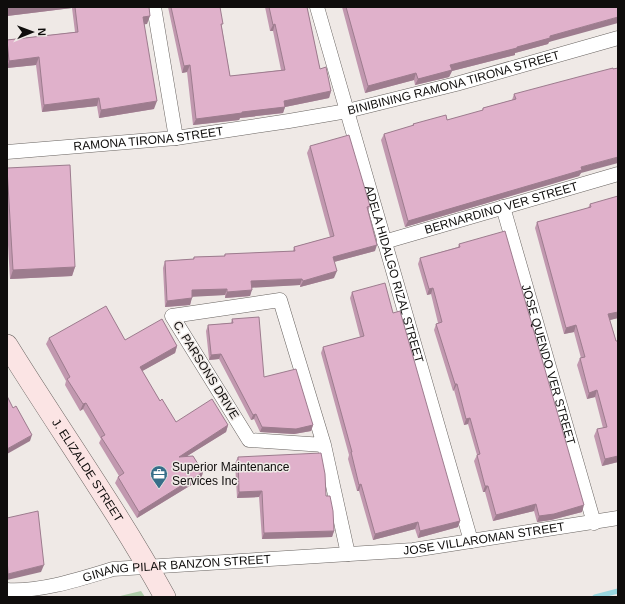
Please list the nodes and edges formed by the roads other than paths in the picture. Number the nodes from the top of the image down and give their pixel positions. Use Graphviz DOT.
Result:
graph roads {
  1 [pos="154,7"];
  2 [pos="317,7"];
  3 [pos="618,38"];
  4 [pos="347,111"];
  5 [pos="289,121"];
  6 [pos="176,138"];
  7 [pos="7,152"];
  8 [pos="618,174"];
  9 [pos="503,207"];
  10 [pos="384,242"];
  11 [pos="7,345"];
  12 [pos="324,445"];
  13 [pos="618,518"];
  14 [pos="594,523"];
  15 [pos="471,541"];
  16 [pos="348,554"];
  17 [pos="148,566"];
  18 [pos="7,590"];
  19 [pos="164,597"];
  1 -- 6 [label="street"];
  2 -- 4 [label="street, ADELA HIDALGO RIZAL STREET"];
  3 -- 4 [label="street, BINIBINING RAMONA TIRONA STREET"];
  4 -- 5 [label="street, BINIBINING RAMONA TIRONA STREET"];
  4 -- 10 [label="street, ADELA HIDALGO RIZAL STREET"];
  5 -- 6 [label="street, RAMONA TIRONA STREET"];
  6 -- 7 [label="street, RAMONA TIRONA STREET"];
  8 -- 9 [label="street, BERNARDINO VER STREET"];
  9 -- 10 [label="street, BERNARDINO VER STREET"];
  9 -- 14 [label="street, JOSE QUENDO VER STREET"];
  10 -- 15 [label="street, ADELA HIDALGO RIZAL STREET"];
  11 -- 17 [label="street, J. ELIZALDE STREET"];
  12 -- 12 [label="street, C. PARSONS DRIVE"];
  12 -- 16 [label="street, C. PARSONS DRIVE"];
  13 -- 14 [label="street, JOSE VILLAROMAN STREET"];
  14 -- 15 [label="street, JOSE VILLAROMAN STREET"];
  15 -- 16 [label="street, JOSE VILLAROMAN STREET"];
  16 -- 17 [label="street, GINANG PILAR BANZON STREET"];
  17 -- 18 [label="street, GINANG PILAR BANZON STREET"];
  17 -- 19 [label="street, J. ELIZALDE STREET"];
}
